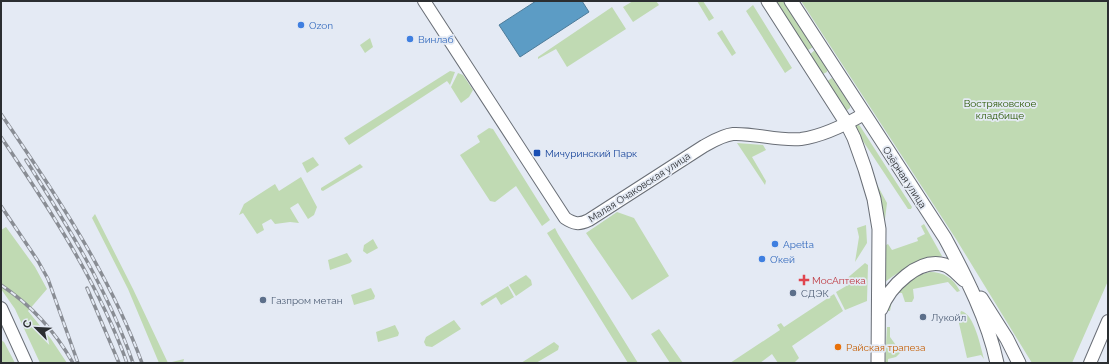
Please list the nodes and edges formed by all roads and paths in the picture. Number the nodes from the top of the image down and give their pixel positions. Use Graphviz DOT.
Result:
graph roads {
  1 [pos="424,1"];
  2 [pos="768,1"];
  3 [pos="791,1"];
  4 [pos="864,114"];
  5 [pos="847,124"];
  6 [pos="961,268"];
  7 [pos="967,283"];
  8 [pos="1,308"];
  9 [pos="879,319"];
  10 [pos="1108,321"];
  11 [pos="26,363"];
  12 [pos="878,363"];
  13 [pos="997,363"];
  14 [pos="1019,363"];
  15 [pos="1090,363"];
  1 -- 5 [label="street, Малая Очаковская улица"];
  2 -- 5 [label="main road"];
  3 -- 4 [label="main road, Озёрная улица"];
  4 -- 5 [label="street, Малая Очаковская улица"];
  4 -- 6 [label="main road, Озёрная улица"];
  5 -- 9 [label="main road"];
  6 -- 7 [label="main road, Озёрная улица"];
  6 -- 14 [label="main road"];
  7 -- 9 [label="main road"];
  7 -- 13 [label="main road, Озёрная улица"];
  8 -- 11 [label="street"];
  9 -- 12 [label="main road"];
  10 -- 15 [label="street"];
}
